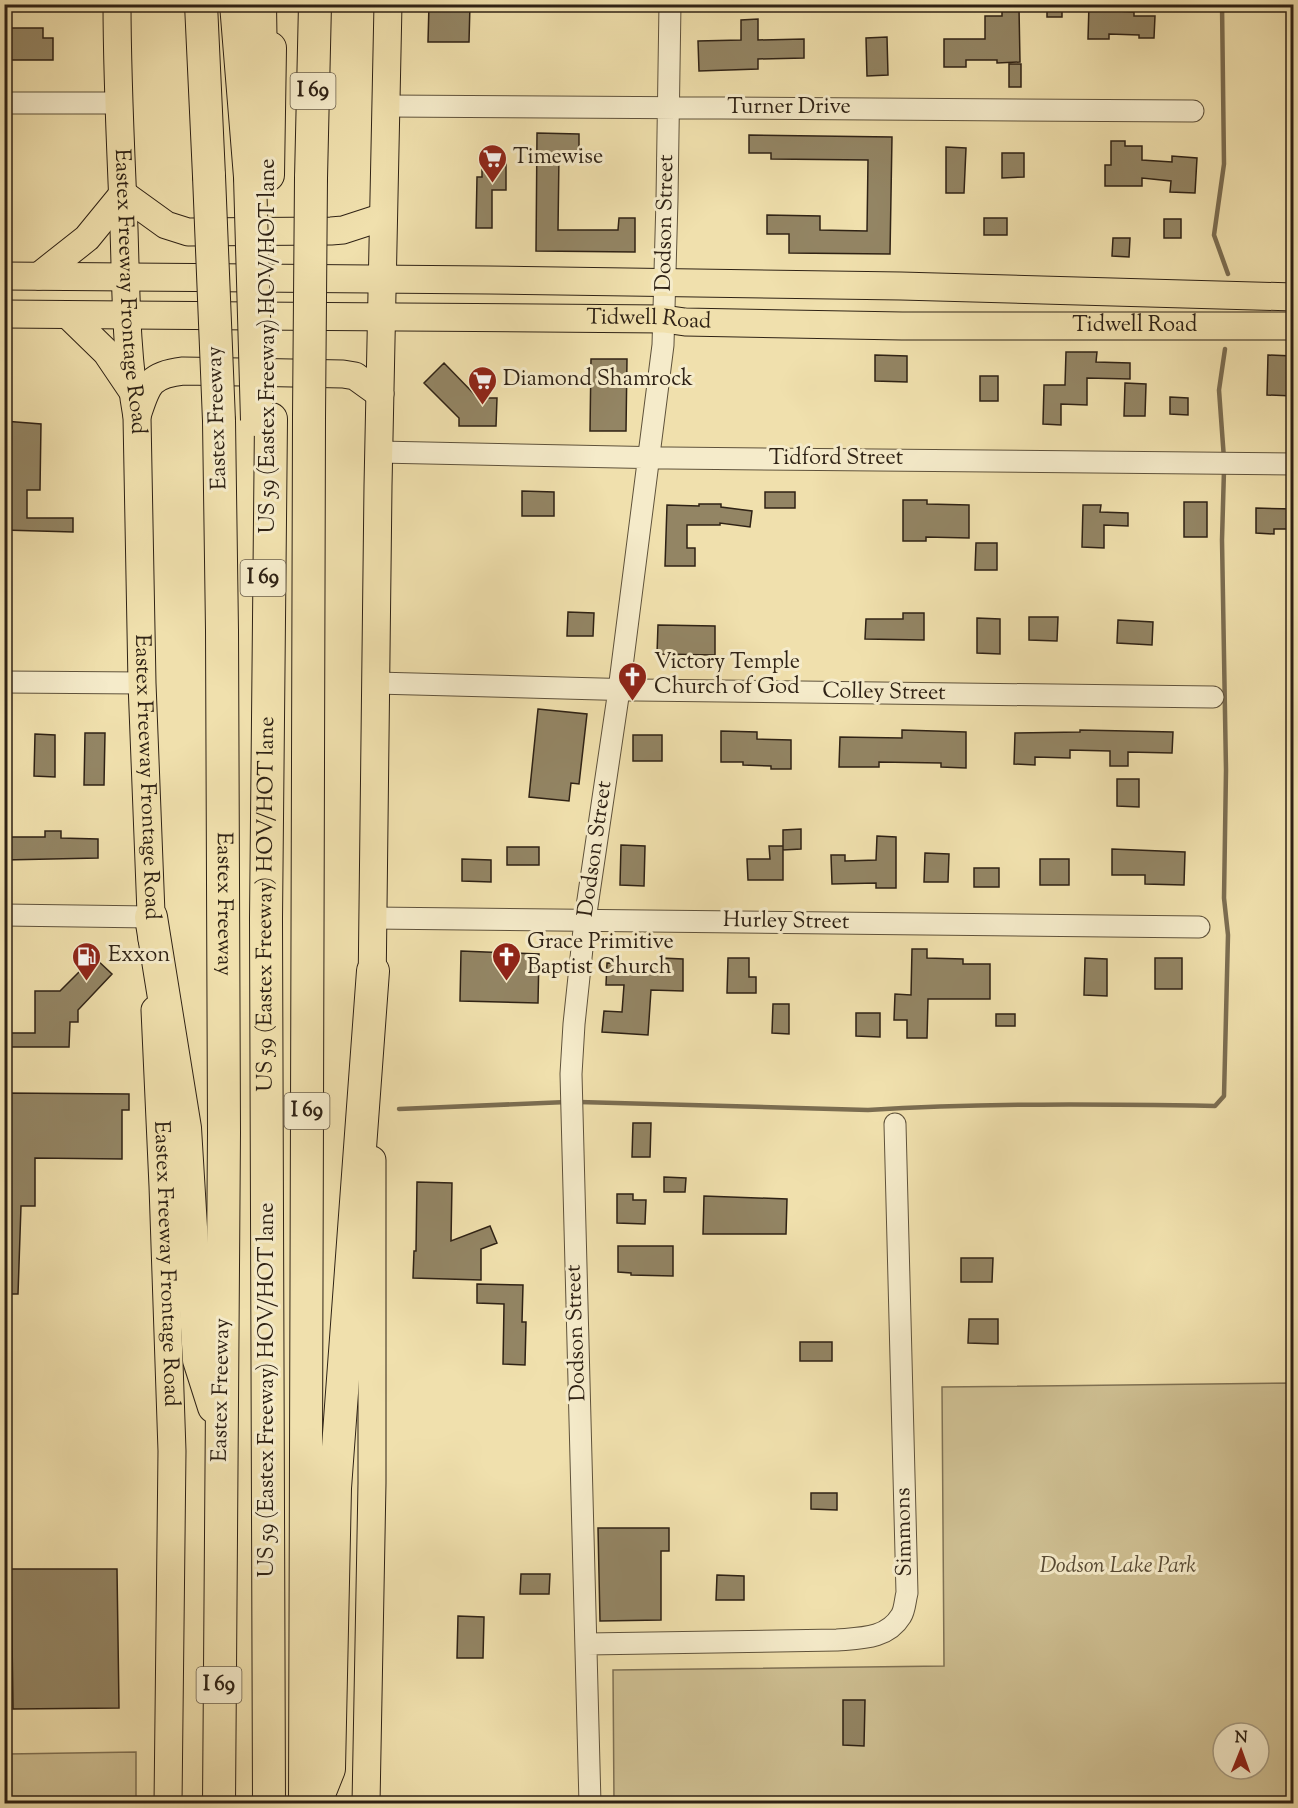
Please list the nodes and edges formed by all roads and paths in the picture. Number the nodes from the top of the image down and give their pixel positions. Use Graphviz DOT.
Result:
graph roads {
  1 [pos="117,4"];
  2 [pos="201,4"];
  3 [pos="236,4"];
  4 [pos="250,4"];
  5 [pos="260,4"];
  6 [pos="271,4"];
  7 [pos="315,4"];
  8 [pos="388,4"];
  9 [pos="670,4"];
  10 [pos="118,103"];
  11 [pos="4,104"];
  12 [pos="386,106"];
  13 [pos="668,107"];
  14 [pos="1193,111"];
  15 [pos="259,176"];
  16 [pos="123,194"];
  17 [pos="383,216"];
  18 [pos="4,276"];
  19 [pos="39,276"];
  20 [pos="126,277"];
  21 [pos="382,279"];
  22 [pos="665,284"];
  23 [pos="901,286"];
  24 [pos="1293,297"];
  25 [pos="4,314"];
  26 [pos="68,315"];
  27 [pos="127,315"];
  28 [pos="381,317"];
  29 [pos="664,319"];
  30 [pos="902,326"];
  31 [pos="1293,326"];
  32 [pos="380,394"];
  33 [pos="135,405"];
  34 [pos="379,452"];
  35 [pos="649,457"];
  36 [pos="1293,464"];
  37 [pos="4,682"];
  38 [pos="142,683"];
  39 [pos="376,683"];
  40 [pos="619,690"];
  41 [pos="1213,697"];
  42 [pos="268,737"];
  43 [pos="4,915"];
  44 [pos="152,916"];
  45 [pos="373,918"];
  46 [pos="585,920"];
  47 [pos="1199,927"];
  48 [pos="373,971"];
  49 [pos="895,1124"];
  50 [pos="222,1428"];
  51 [pos="587,1644"];
  52 [pos="168,1803"];
  53 [pos="219,1803"];
  54 [pos="269,1803"];
  55 [pos="305,1803"];
  56 [pos="315,1803"];
  57 [pos="366,1803"];
  58 [pos="590,1803"];
  1 -- 10 [label="main road, Eastex Freeway Frontage Road"];
  2 -- 50 [label="highway, Eastex Freeway / I 69, bridge"];
  3 -- 15 [label="highway, Eastex Freeway"];
  4 -- 15 [label="highway"];
  5 -- 15 [label="highway"];
  6 -- 15 [label="highway, US 59 (Eastex Freeway) HOV/HOT lane / I 69"];
  7 -- 55 [label="highway, I 69, bridge"];
  8 -- 12 [label="main road"];
  9 -- 13 [label="street, Dodson Street"];
  10 -- 11 [label="street"];
  10 -- 16 [label="main road, Eastex Freeway Frontage Road"];
  12 -- 13 [label="street, Turner Drive"];
  12 -- 17 [label="main road"];
  13 -- 14 [label="street, Turner Drive"];
  13 -- 22 [label="street, Dodson Street"];
  15 -- 42 [label="highway, Eastex Freeway / I 69, bridge"];
  16 -- 17 [label="main road"];
  16 -- 19 [label="main road"];
  16 -- 20 [label="main road, Eastex Freeway Frontage Road"];
  17 -- 21 [label="main road"];
  18 -- 19 [label="main road, Tidwell Road"];
  19 -- 20 [label="main road, Tidwell Road"];
  20 -- 21 [label="main road, Tidwell Road"];
  20 -- 27 [label="main road, Eastex Freeway Frontage Road"];
  21 -- 22 [label="main road, Tidwell Road"];
  21 -- 28 [label="main road"];
  22 -- 23 [label="main road, Tidwell Road"];
  22 -- 29 [label="street, Dodson Street"];
  23 -- 24 [label="main road, Tidwell Road"];
  23 -- 30 [label="main road"];
  25 -- 26 [label="main road, Tidwell Road"];
  26 -- 27 [label="main road, Tidwell Road"];
  26 -- 33 [label="main road"];
  27 -- 28 [label="main road, Tidwell Road"];
  27 -- 33 [label="main road, Eastex Freeway Frontage Road"];
  28 -- 29 [label="main road, Tidwell Road"];
  28 -- 32 [label="main road"];
  29 -- 30 [label="main road, Tidwell Road"];
  29 -- 35 [label="street, Dodson Street"];
  30 -- 31 [label="main road, Tidwell Road"];
  32 -- 33 [label="main road"];
  32 -- 34 [label="main road"];
  33 -- 38 [label="main road, Eastex Freeway Frontage Road"];
  34 -- 35 [label="street, Tidford Street"];
  34 -- 39 [label="main road"];
  35 -- 36 [label="street, Tidford Street"];
  35 -- 40 [label="street, Dodson Street"];
  37 -- 38 [label="street"];
  38 -- 44 [label="main road, Eastex Freeway Frontage Road"];
  39 -- 40 [label="street, Colley Street"];
  39 -- 45 [label="main road"];
  40 -- 41 [label="street, Colley Street"];
  40 -- 46 [label="street, Dodson Street"];
  42 -- 54 [label="highway, US 59 (Eastex Freeway) HOV/HOT lane / I 69"];
  43 -- 44 [label="street"];
  44 -- 50 [label="highway"];
  44 -- 52 [label="main road, Eastex Freeway Frontage Road"];
  45 -- 46 [label="street, Hurley Street"];
  45 -- 48 [label="main road"];
  46 -- 47 [label="street, Hurley Street"];
  46 -- 51 [label="street, Dodson Street"];
  48 -- 56 [label="highway"];
  48 -- 57 [label="main road"];
  49 -- 51 [label="street, Simmons"];
  50 -- 53 [label="highway, Eastex Freeway / I 69"];
  51 -- 58 [label="street, Dodson Street"];
}
